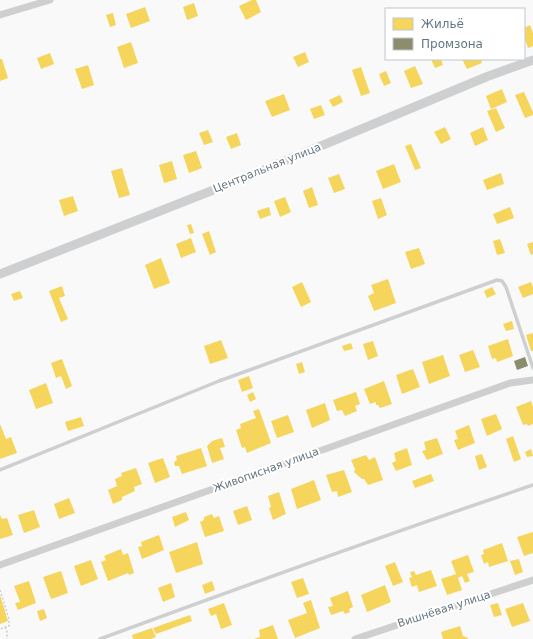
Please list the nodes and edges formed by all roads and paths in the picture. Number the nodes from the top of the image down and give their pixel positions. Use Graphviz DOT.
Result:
graph roads {
  1 [pos="50,0"];
  2 [pos="0,15"];
  3 [pos="533,60"];
  4 [pos="0,274"];
  5 [pos="533,368"];
  6 [pos="533,380"];
  7 [pos="0,470"];
  8 [pos="533,485"];
  9 [pos="0,565"];
  10 [pos="533,580"];
  11 [pos="0,590"];
  12 [pos="5,627"];
  13 [pos="0,629"];
  14 [pos="7,639"];
  15 [pos="100,639"];
  16 [pos="357,639"];
  1 -- 2 [label="street"];
  3 -- 4 [label="street, Центральная улица"];
  5 -- 7 [label="lane"];
  6 -- 9 [label="street, Живописная улица"];
  8 -- 15 [label="lane"];
  10 -- 16 [label="street, Вишнёвая улица"];
  11 -- 12 [label="path"];
  12 -- 13 [label="path"];
  12 -- 14 [label="path"];
}
